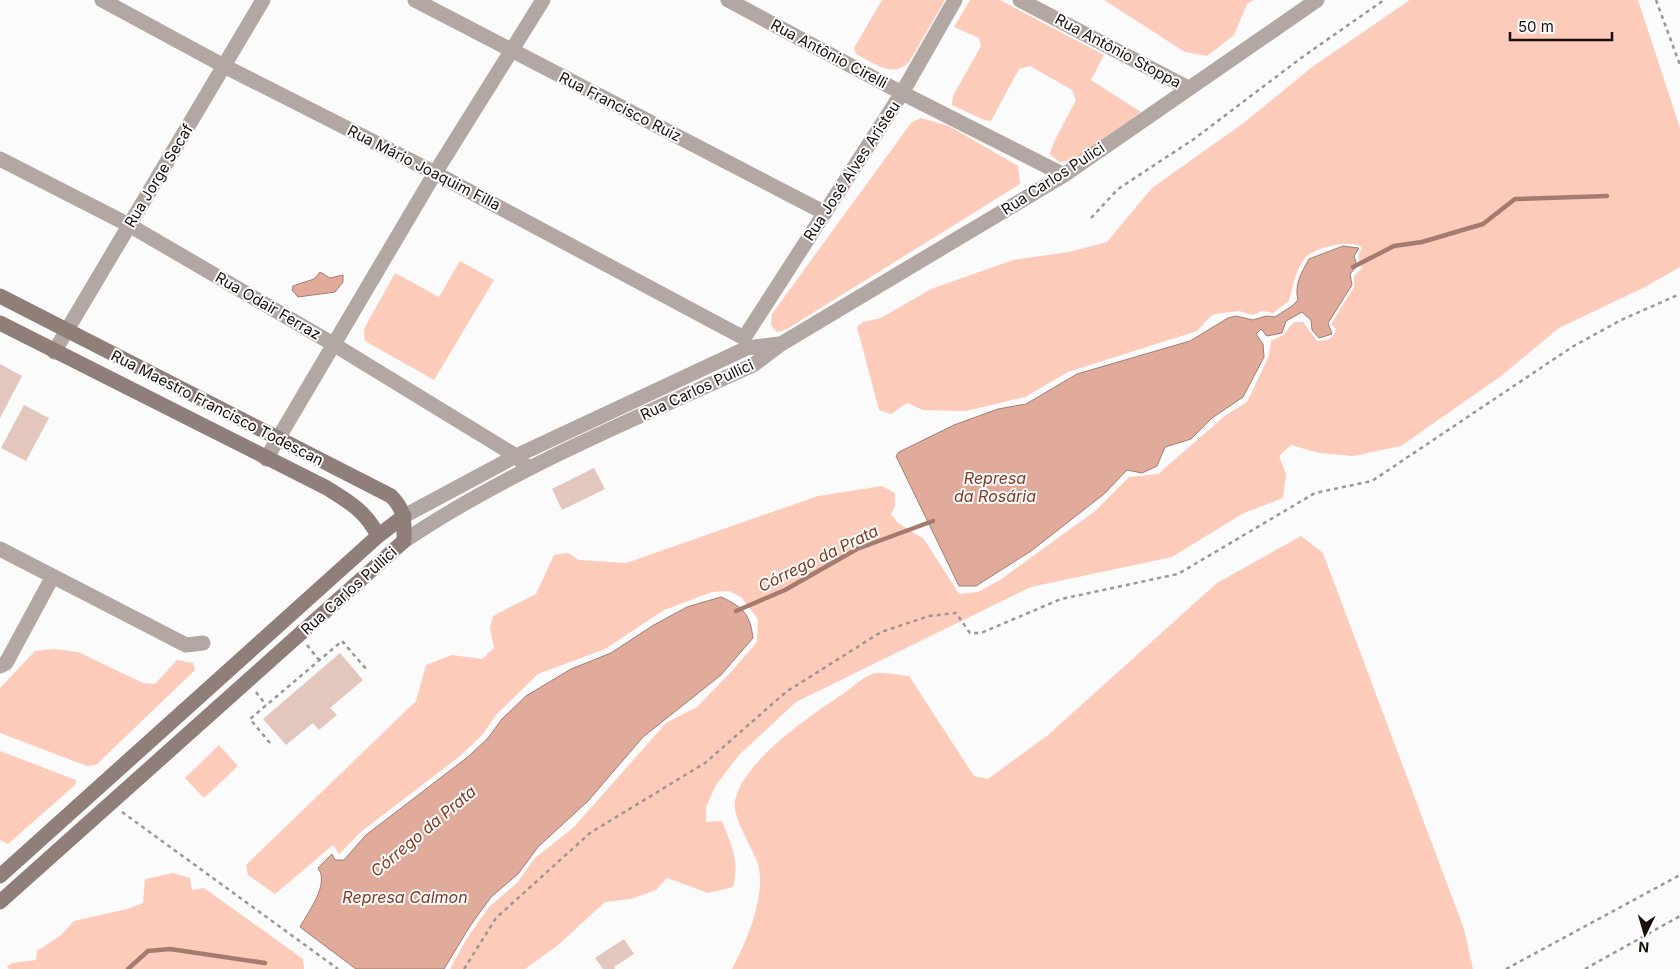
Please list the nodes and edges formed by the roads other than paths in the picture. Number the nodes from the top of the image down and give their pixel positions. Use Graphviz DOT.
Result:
graph roads {
  1 [pos="102,0"];
  2 [pos="264,0"];
  3 [pos="415,0"];
  4 [pos="543,0"];
  5 [pos="728,0"];
  6 [pos="955,0"];
  7 [pos="1020,0"];
  8 [pos="1317,0"];
  9 [pos="511,50"];
  10 [pos="224,66"];
  11 [pos="1188,88"];
  12 [pos="902,93"];
  13 [pos="0,159"];
  14 [pos="435,173"];
  15 [pos="1064,175"];
  16 [pos="825,212"];
  17 [pos="129,226"];
  18 [pos="0,296"];
  19 [pos="0,323"];
  20 [pos="66,331"];
  21 [pos="746,343"];
  22 [pos="333,344"];
  23 [pos="780,344"];
  24 [pos="54,352"];
  25 [pos="753,365"];
  26 [pos="277,438"];
  27 [pos="516,456"];
  28 [pos="266,459"];
  29 [pos="528,468"];
  30 [pos="404,516"];
  31 [pos="378,536"];
  32 [pos="404,541"];
  33 [pos="0,549"];
  34 [pos="53,576"];
  35 [pos="203,643"];
  36 [pos="0,666"];
  37 [pos="0,876"];
  38 [pos="0,902"];
  1 -- 10 [label="street, Rua Mário Joaquim Filla"];
  2 -- 10 [label="street, Rua Jorge Secaf"];
  3 -- 9 [label="street, Rua Francisco Ruiz"];
  4 -- 9 [label="street"];
  5 -- 12 [label="street, Rua Antônio Cirelli"];
  6 -- 12 [label="street, Rua José Alves Aristeu"];
  7 -- 11 [label="street, Rua Antônio Stoppa"];
  8 -- 11 [label="street, Rua Carlos Pulici"];
  9 -- 14 [label="street"];
  9 -- 16 [label="street, Rua Francisco Ruiz"];
  10 -- 14 [label="street, Rua Mário Joaquim Filla"];
  10 -- 17 [label="street, Rua Jorge Secaf"];
  11 -- 15 [label="street, Rua Carlos Pulici"];
  12 -- 15 [label="street, Rua Antônio Cirelli"];
  12 -- 16 [label="street, Rua José Alves Aristeu"];
  13 -- 17 [label="street, Rua Odair Ferraz"];
  14 -- 21 [label="street, Rua Mário Joaquim Filla"];
  14 -- 22 [label="street"];
  15 -- 23 [label="street, Rua Carlos Pulici"];
  16 -- 21 [label="street, Rua José Alves Aristeu"];
  17 -- 20 [label="street, Rua Jorge Secaf"];
  17 -- 22 [label="street, Rua Odair Ferraz"];
  18 -- 20 [label="main road, Rua Maestro Francisco Todescan"];
  19 -- 24 [label="main road, Rua Maestro Francisco Todescan"];
  20 -- 24 [label="street, Rua Jorge Secaf"];
  20 -- 26 [label="main road, Rua Maestro Francisco Todescan"];
  21 -- 23 [label="street, Rua Carlos Pullici"];
  21 -- 25 [label="street"];
  21 -- 27 [label="street, Rua Carlos Pullici"];
  22 -- 26 [label="street"];
  22 -- 27 [label="street, Rua Odair Ferraz"];
  23 -- 25 [label="street, Rua Carlos Pullici"];
  24 -- 28 [label="main road, Rua Maestro Francisco Todescan"];
  25 -- 29 [label="street, Rua Carlos Pullici"];
  26 -- 28 [label="street"];
  26 -- 30 [label="main road, Rua Maestro Francisco Todescan"];
  27 -- 29 [label="street, Rua Odair Ferraz"];
  27 -- 30 [label="street, Rua Carlos Pullici"];
  28 -- 31 [label="main road, Rua Maestro Francisco Todescan"];
  29 -- 32 [label="street, Rua Carlos Pullici"];
  30 -- 31 [label="main road, Rua Carlos Pullici"];
  30 -- 32 [label="main road"];
  31 -- 37 [label="main road, Rua Carlos Pullici"];
  32 -- 38 [label="main road, Rua Carlos Pullici"];
  33 -- 34 [label="street"];
  34 -- 35 [label="street"];
  34 -- 36 [label="street"];
}
